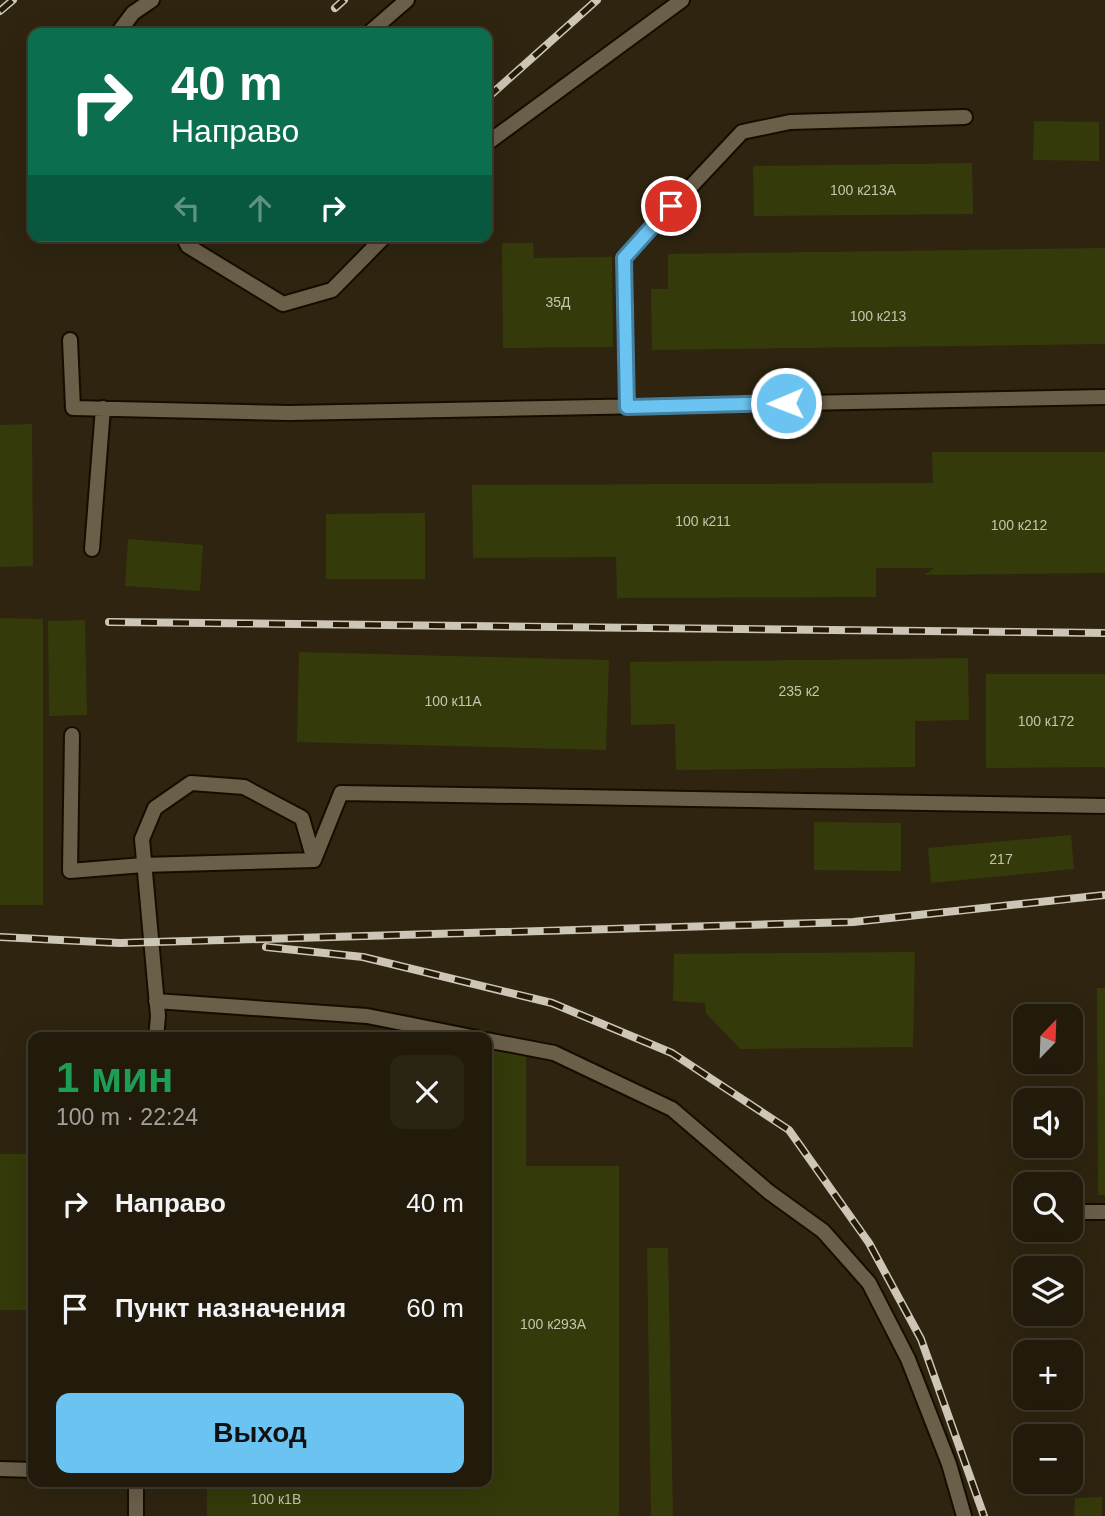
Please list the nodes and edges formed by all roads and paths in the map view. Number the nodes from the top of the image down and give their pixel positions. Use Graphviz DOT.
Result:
graph roads {
  1 [pos="152,0"];
  2 [pos="407,0"];
  3 [pos="682,0"];
  4 [pos="122,28"];
  5 [pos="375,28"];
  6 [pos="965,117"];
  7 [pos="492,140"];
  8 [pos="186,242"];
  9 [pos="379,242"];
  10 [pos="70,340"];
  11 [pos="1105,397"];
  12 [pos="627,407"];
  13 [pos="103,408"];
  14 [pos="92,550"];
  15 [pos="72,735"];
  16 [pos="1105,806"];
  17 [pos="314,860"];
  18 [pos="144,865"];
  19 [pos="156,1001"];
  20 [pos="156,1032"];
  21 [pos="447,1032"];
  22 [pos="492,1041"];
  23 [pos="1084,1212"];
  24 [pos="1105,1212"];
  25 [pos="0,1469"];
  26 [pos="28,1470"];
  27 [pos="136,1487"];
  28 [pos="136,1516"];
  29 [pos="964,1516"];
  1 -- 4 [label="lane"];
  2 -- 5 [label="lane"];
  3 -- 7 [label="lane"];
  6 -- 12 [label="lane"];
  8 -- 9 [label="lane"];
  10 -- 13 [label="lane"];
  11 -- 12 [label="lane"];
  12 -- 13 [label="lane"];
  13 -- 14 [label="lane"];
  15 -- 18 [label="lane"];
  16 -- 17 [label="lane"];
  17 -- 18 [label="lane"];
  17 -- 18 [label="lane"];
  18 -- 19 [label="lane"];
  19 -- 20 [label="lane"];
  19 -- 21 [label="lane"];
  22 -- 29 [label="lane"];
  23 -- 24 [label="lane"];
  25 -- 26 [label="lane"];
  27 -- 28 [label="lane"];
}
